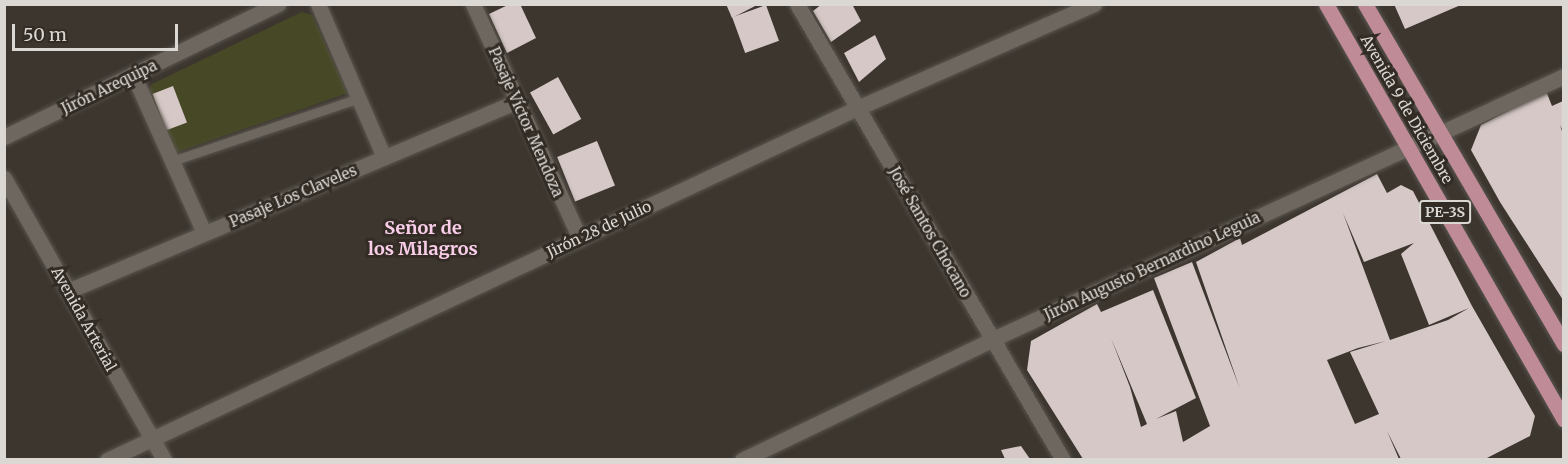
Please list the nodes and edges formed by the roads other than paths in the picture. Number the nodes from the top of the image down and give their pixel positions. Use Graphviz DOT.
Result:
graph roads {
  1 [pos="278,4"];
  2 [pos="318,4"];
  3 [pos="473,4"];
  4 [pos="797,4"];
  5 [pos="1094,4"];
  6 [pos="1326,4"];
  7 [pos="1365,4"];
  8 [pos="134,74"];
  9 [pos="1563,76"];
  10 [pos="359,98"];
  11 [pos="517,100"];
  12 [pos="857,108"];
  13 [pos="1438,132"];
  14 [pos="4,137"];
  15 [pos="1408,147"];
  16 [pos="384,157"];
  17 [pos="172,161"];
  18 [pos="4,178"];
  19 [pos="204,233"];
  20 [pos="579,239"];
  21 [pos="68,291"];
  22 [pos="993,339"];
  23 [pos="1563,344"];
  24 [pos="1563,420"];
  25 [pos="152,439"];
  26 [pos="107,459"];
  27 [pos="164,459"];
  28 [pos="742,459"];
  29 [pos="1063,459"];
  1 -- 8 [label="street, Jirón Arequipa"];
  2 -- 10 [label="street"];
  3 -- 11 [label="street, Pasaje Víctor Mendoza"];
  4 -- 12 [label="street, José Santos Chocano"];
  5 -- 12 [label="street, Jirón 28 de Julio"];
  6 -- 15 [label="main road, Avenida 9 de Diciembre / PE-3S"];
  7 -- 13 [label="main road, Avenida 9 de Diciembre / PE-3S"];
  8 -- 14 [label="street, Jirón Arequipa"];
  8 -- 17 [label="street"];
  9 -- 13 [label="street, Jirón Augusto Bernardino Leguia"];
  10 -- 16 [label="street"];
  10 -- 17 [label="lane"];
  11 -- 16 [label="street, Pasaje Los Claveles"];
  11 -- 20 [label="street, Pasaje Víctor Mendoza"];
  12 -- 20 [label="street, Jirón 28 de Julio"];
  12 -- 22 [label="street, José Santos Chocano"];
  13 -- 15 [label="street, Jirón Augusto Bernardino Leguia"];
  13 -- 23 [label="main road, Avenida 9 de Diciembre / PE-3S"];
  15 -- 22 [label="street, Jirón Augusto Bernardino Leguia"];
  15 -- 24 [label="main road, Avenida 9 de Diciembre / PE-3S"];
  16 -- 19 [label="street, Pasaje Los Claveles"];
  17 -- 19 [label="street"];
  18 -- 21 [label="street, Avenida Arterial"];
  19 -- 21 [label="street, Pasaje Los Claveles"];
  20 -- 25 [label="street, Jirón 28 de Julio"];
  21 -- 25 [label="street, Avenida Arterial"];
  22 -- 28 [label="street, Jirón Augusto Bernardino Leguia"];
  22 -- 29 [label="street, José Santos Chocano"];
  25 -- 26 [label="street, Jirón 28 de Julio"];
  25 -- 27 [label="street, Avenida Arterial"];
}
